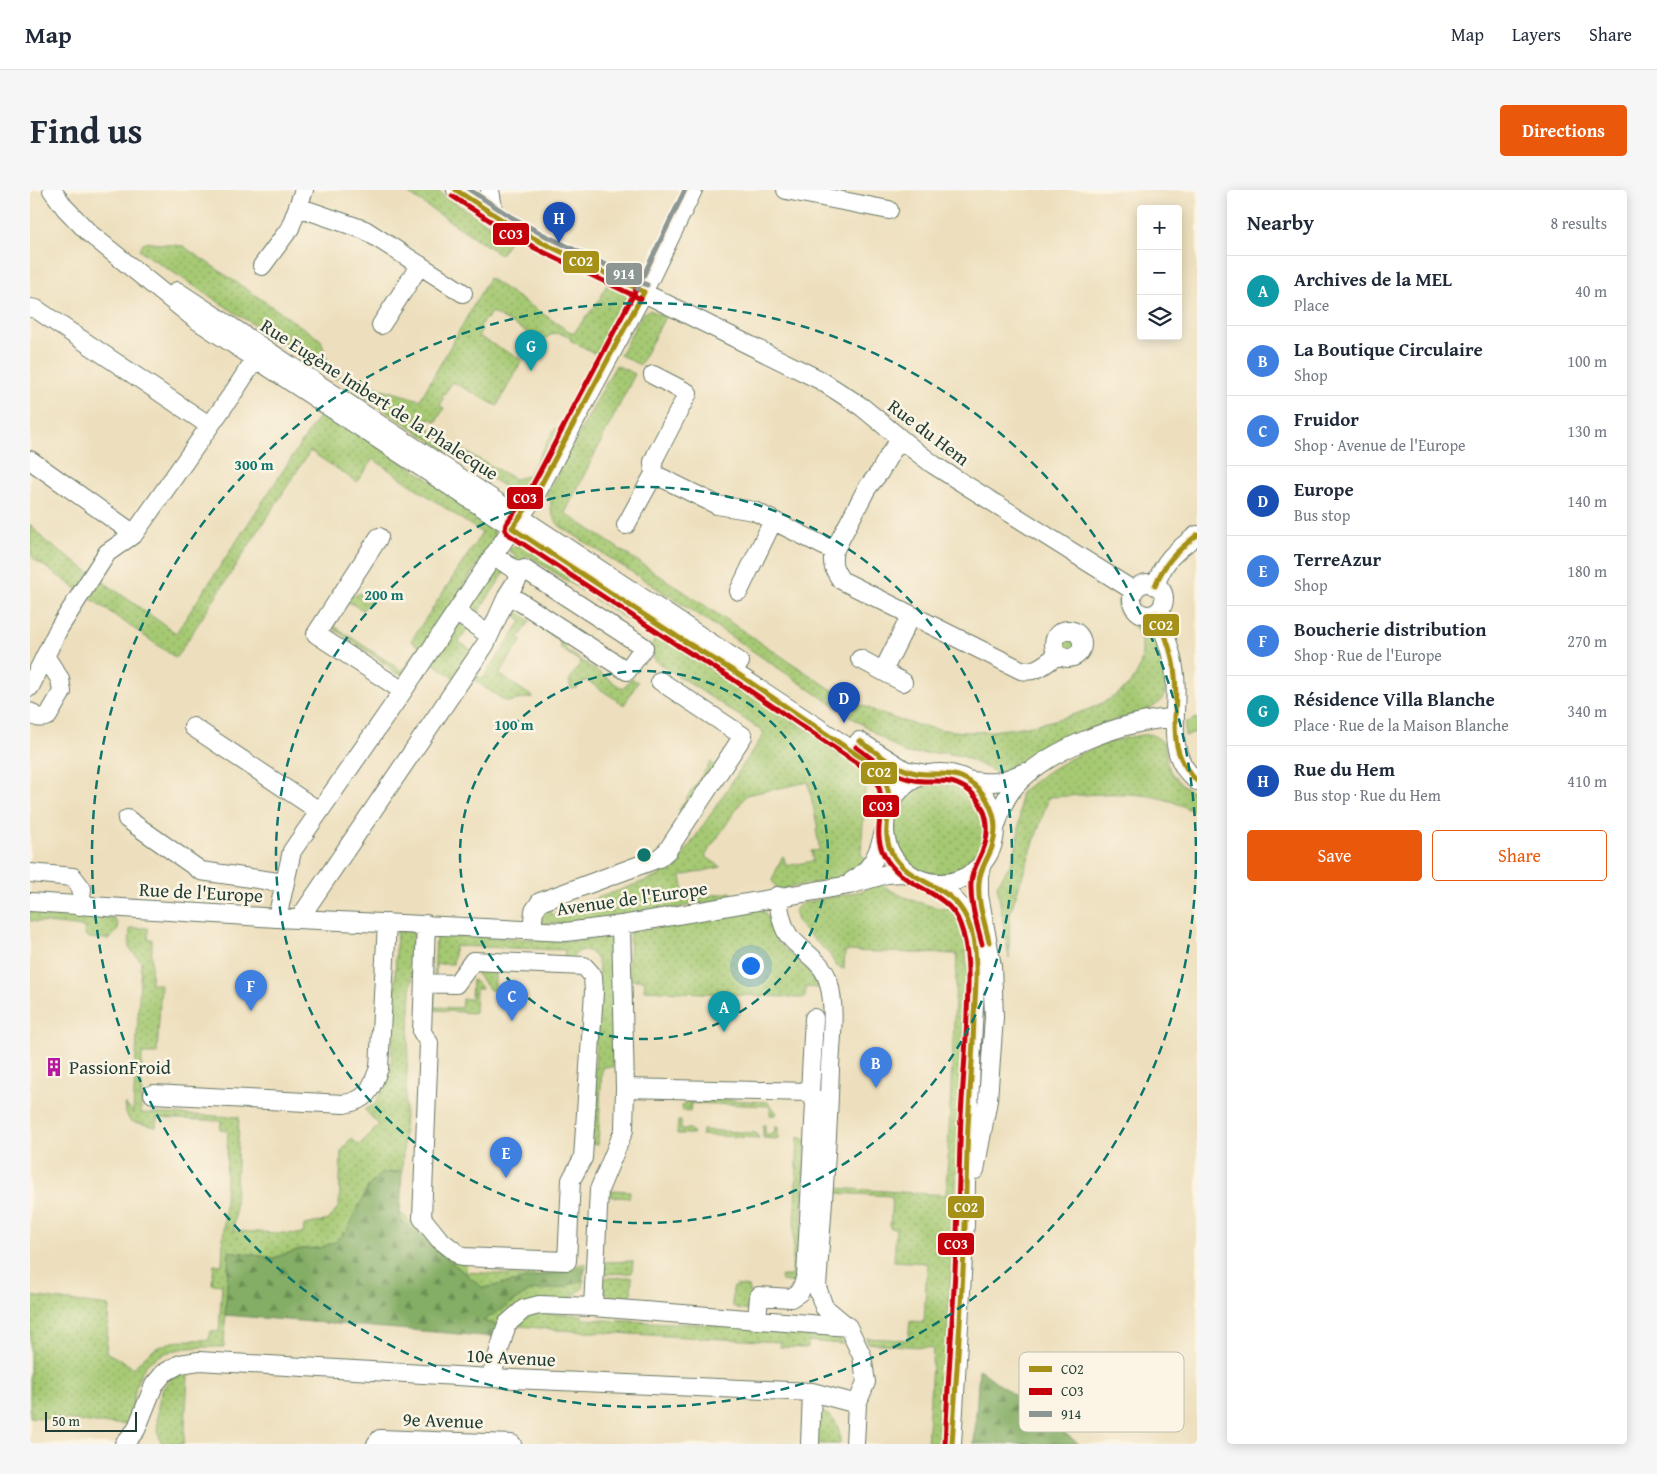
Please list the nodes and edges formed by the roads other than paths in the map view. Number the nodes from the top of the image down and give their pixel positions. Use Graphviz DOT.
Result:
graph roads {
  1 [pos="52,190"];
  2 [pos="304,190"];
  3 [pos="456,190"];
  4 [pos="490,190"];
  5 [pos="693,190"];
  6 [pos="786,190"];
  7 [pos="298,207"];
  8 [pos="889,210"];
  9 [pos="494,215"];
  10 [pos="420,265"];
  11 [pos="262,266"];
  12 [pos="644,292"];
  13 [pos="463,293"];
  14 [pos="30,308"];
  15 [pos="380,325"];
  16 [pos="259,353"];
  17 [pos="652,375"];
  18 [pos="210,426"];
  19 [pos="895,435"];
  20 [pos="30,460"];
  21 [pos="654,474"];
  22 [pos="773,520"];
  23 [pos="516,522"];
  24 [pos="626,526"];
  25 [pos="134,534"];
  26 [pos="1197,535"];
  27 [pos="379,537"];
  28 [pos="834,552"];
  29 [pos="494,555"];
  30 [pos="521,574"];
  31 [pos="1155,586"];
  32 [pos="1134,591"];
  33 [pos="739,592"];
  34 [pos="508,594"];
  35 [pos="456,612"];
  36 [pos="1156,613"];
  37 [pos="911,615"];
  38 [pos="489,635"];
  39 [pos="1059,654"];
  40 [pos="45,656"];
  41 [pos="860,659"];
  42 [pos="883,671"];
  43 [pos="660,681"];
  44 [pos="903,682"];
  45 [pos="30,687"];
  46 [pos="403,691"];
  47 [pos="30,712"];
  48 [pos="1175,718"];
  49 [pos="193,727"];
  50 [pos="1037,767"];
  51 [pos="928,774"];
  52 [pos="967,780"];
  53 [pos="1197,781"];
  54 [pos="319,811"];
  55 [pos="887,816"];
  56 [pos="126,820"];
  57 [pos="995,832"];
  58 [pos="982,863"];
  59 [pos="30,873"];
  60 [pos="911,875"];
  61 [pos="927,882"];
  62 [pos="284,883"];
  63 [pos="840,885"];
  64 [pos="777,896"];
  65 [pos="30,902"];
  66 [pos="80,906"];
  67 [pos="277,918"];
  68 [pos="299,919"];
  69 [pos="369,922"];
  70 [pos="387,923"];
  71 [pos="426,924"];
  72 [pos="621,924"];
  73 [pos="532,930"];
  74 [pos="424,983"];
  75 [pos="814,1018"];
  76 [pos="625,1088"];
  77 [pos="810,1092"];
  78 [pos="153,1094"];
  79 [pos="965,1224"];
  80 [pos="593,1307"];
  81 [pos="757,1320"];
  82 [pos="848,1327"];
  83 [pos="491,1378"];
  84 [pos="812,1392"];
  85 [pos="857,1404"];
  86 [pos="124,1444"];
  87 [pos="376,1444"];
  88 [pos="512,1444"];
  89 [pos="810,1444"];
  90 [pos="855,1444"];
  91 [pos="952,1444"];
  1 -- 16 [label="street, Rue Eugène Imbert de la Phalecque"];
  2 -- 7 [label="street"];
  3 -- 9 [label="street, Rue du Hem"];
  4 -- 9 [label="street"];
  5 -- 12 [label="street"];
  6 -- 8 [label="street"];
  7 -- 10 [label="street"];
  7 -- 11 [label="street"];
  9 -- 12 [label="street, Rue du Hem"];
  10 -- 13 [label="street"];
  10 -- 15 [label="street"];
  12 -- 19 [label="street, Rue du Hem"];
  12 -- 23 [label="street"];
  14 -- 18 [label="street"];
  16 -- 18 [label="street"];
  16 -- 23 [label="street, Rue Eugène Imbert de la Phalecque"];
  17 -- 21 [label="street"];
  18 -- 25 [label="street"];
  19 -- 28 [label="street"];
  19 -- 32 [label="street, Rue du Hem"];
  20 -- 25 [label="street"];
  21 -- 22 [label="street"];
  21 -- 24 [label="street"];
  22 -- 28 [label="street"];
  22 -- 33 [label="street"];
  23 -- 29 [label="street"];
  23 -- 51 [label="street, Rue Eugène Imbert de la Phalecque"];
  23 -- 55 [label="street, Rue Eugène Imbert de la Phalecque"];
  25 -- 40 [label="street"];
  26 -- 31 [label="street"];
  27 -- 46 [label="street"];
  28 -- 37 [label="street"];
  29 -- 30 [label="street"];
  29 -- 35 [label="street"];
  30 -- 34 [label="street"];
  30 -- 34 [label="street"];
  31 -- 32 [label="street"];
  31 -- 36 [label="street"];
  32 -- 36 [label="street"];
  34 -- 38 [label="street"];
  35 -- 38 [label="street"];
  35 -- 46 [label="street"];
  36 -- 48 [label="street"];
  37 -- 39 [label="street"];
  37 -- 42 [label="street"];
  38 -- 68 [label="street"];
  40 -- 45 [label="street"];
  40 -- 47 [label="street"];
  41 -- 42 [label="street"];
  42 -- 44 [label="street"];
  43 -- 73 [label="street"];
  46 -- 54 [label="street"];
  48 -- 50 [label="street"];
  48 -- 53 [label="street"];
  49 -- 54 [label="street"];
  50 -- 52 [label="street"];
  50 -- 57 [label="street"];
  51 -- 52 [label="street"];
  51 -- 55 [label="street"];
  52 -- 57 [label="street"];
  54 -- 62 [label="street"];
  55 -- 60 [label="street"];
  55 -- 63 [label="street, Avenue de l'Europe"];
  56 -- 62 [label="street"];
  57 -- 58 [label="street"];
  58 -- 61 [label="street"];
  58 -- 79 [label="street"];
  59 -- 66 [label="street"];
  60 -- 61 [label="street"];
  60 -- 63 [label="street, Avenue de l'Europe"];
  61 -- 79 [label="street"];
  62 -- 67 [label="street"];
  63 -- 64 [label="street, Avenue de l'Europe"];
  64 -- 72 [label="street, Avenue de l'Europe"];
  64 -- 82 [label="street"];
  65 -- 66 [label="street, Rue de l'Europe"];
  66 -- 67 [label="street, Rue de l'Europe"];
  67 -- 68 [label="street, Rue de l'Europe"];
  68 -- 69 [label="street, Rue de l'Europe"];
  69 -- 70 [label="street, Avenue de l'Europe"];
  70 -- 71 [label="street, Avenue de l'Europe"];
  70 -- 78 [label="street"];
  71 -- 73 [label="street, Avenue de l'Europe"];
  71 -- 74 [label="street"];
  72 -- 73 [label="street, Avenue de l'Europe"];
  72 -- 76 [label="street"];
  74 -- 74 [label="street"];
  75 -- 77 [label="street"];
  76 -- 77 [label="street"];
  76 -- 80 [label="street"];
  77 -- 81 [label="street"];
  79 -- 91 [label="street"];
  80 -- 81 [label="street"];
  80 -- 83 [label="street"];
  81 -- 82 [label="street"];
  82 -- 85 [label="street"];
  83 -- 84 [label="street, 10e Avenue"];
  83 -- 86 [label="street, 10e Avenue"];
  84 -- 85 [label="street, 10e Avenue"];
  84 -- 89 [label="street"];
  85 -- 90 [label="street"];
  87 -- 88 [label="street, 9e Avenue"];
}
